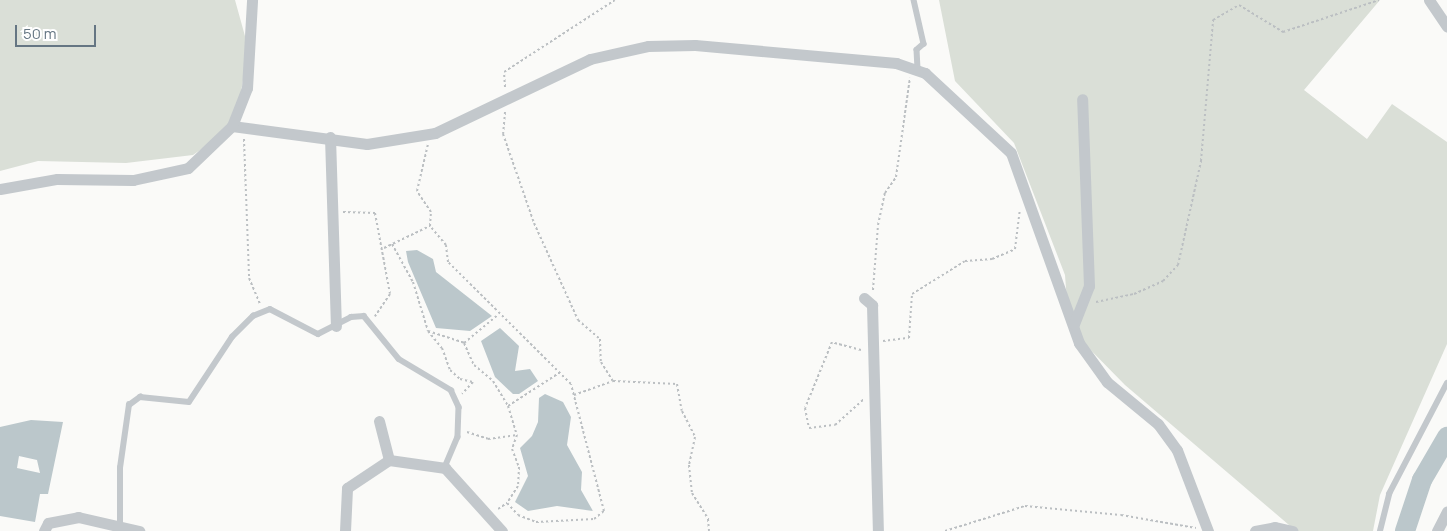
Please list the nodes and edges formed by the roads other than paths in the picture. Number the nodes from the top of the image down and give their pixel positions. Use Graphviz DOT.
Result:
graph roads {
  1 [pos="252,0"];
  2 [pos="914,0"];
  3 [pos="1429,0"];
  4 [pos="1447,27"];
  5 [pos="915,69"];
  6 [pos="1082,99"];
  7 [pos="237,126"];
  8 [pos="330,137"];
  9 [pos="0,189"];
  10 [pos="868,301"];
  11 [pos="1074,324"];
  12 [pos="336,326"];
  13 [pos="1447,383"];
  14 [pos="379,420"];
  15 [pos="388,460"];
  16 [pos="445,468"];
  17 [pos="1447,510"];
  18 [pos="120,525"];
  19 [pos="1207,530"];
  20 [pos="44,531"];
  21 [pos="138,531"];
  22 [pos="345,531"];
  23 [pos="502,531"];
  24 [pos="878,531"];
  25 [pos="1255,531"];
  26 [pos="1293,531"];
  27 [pos="1380,531"];
  28 [pos="1437,531"];
  1 -- 7 [label="street"];
  2 -- 5 [label="lane"];
  3 -- 4 [label="street"];
  5 -- 8 [label="street"];
  5 -- 11 [label="street"];
  6 -- 11 [label="street"];
  7 -- 8 [label="street"];
  7 -- 9 [label="street"];
  8 -- 12 [label="street"];
  10 -- 24 [label="street"];
  11 -- 19 [label="street"];
  12 -- 16 [label="lane"];
  12 -- 18 [label="lane"];
  13 -- 27 [label="lane"];
  14 -- 15 [label="street"];
  15 -- 16 [label="street"];
  15 -- 22 [label="street"];
  16 -- 23 [label="street"];
  17 -- 28 [label="street"];
  18 -- 20 [label="street"];
  18 -- 21 [label="street"];
  25 -- 26 [label="street"];
}
